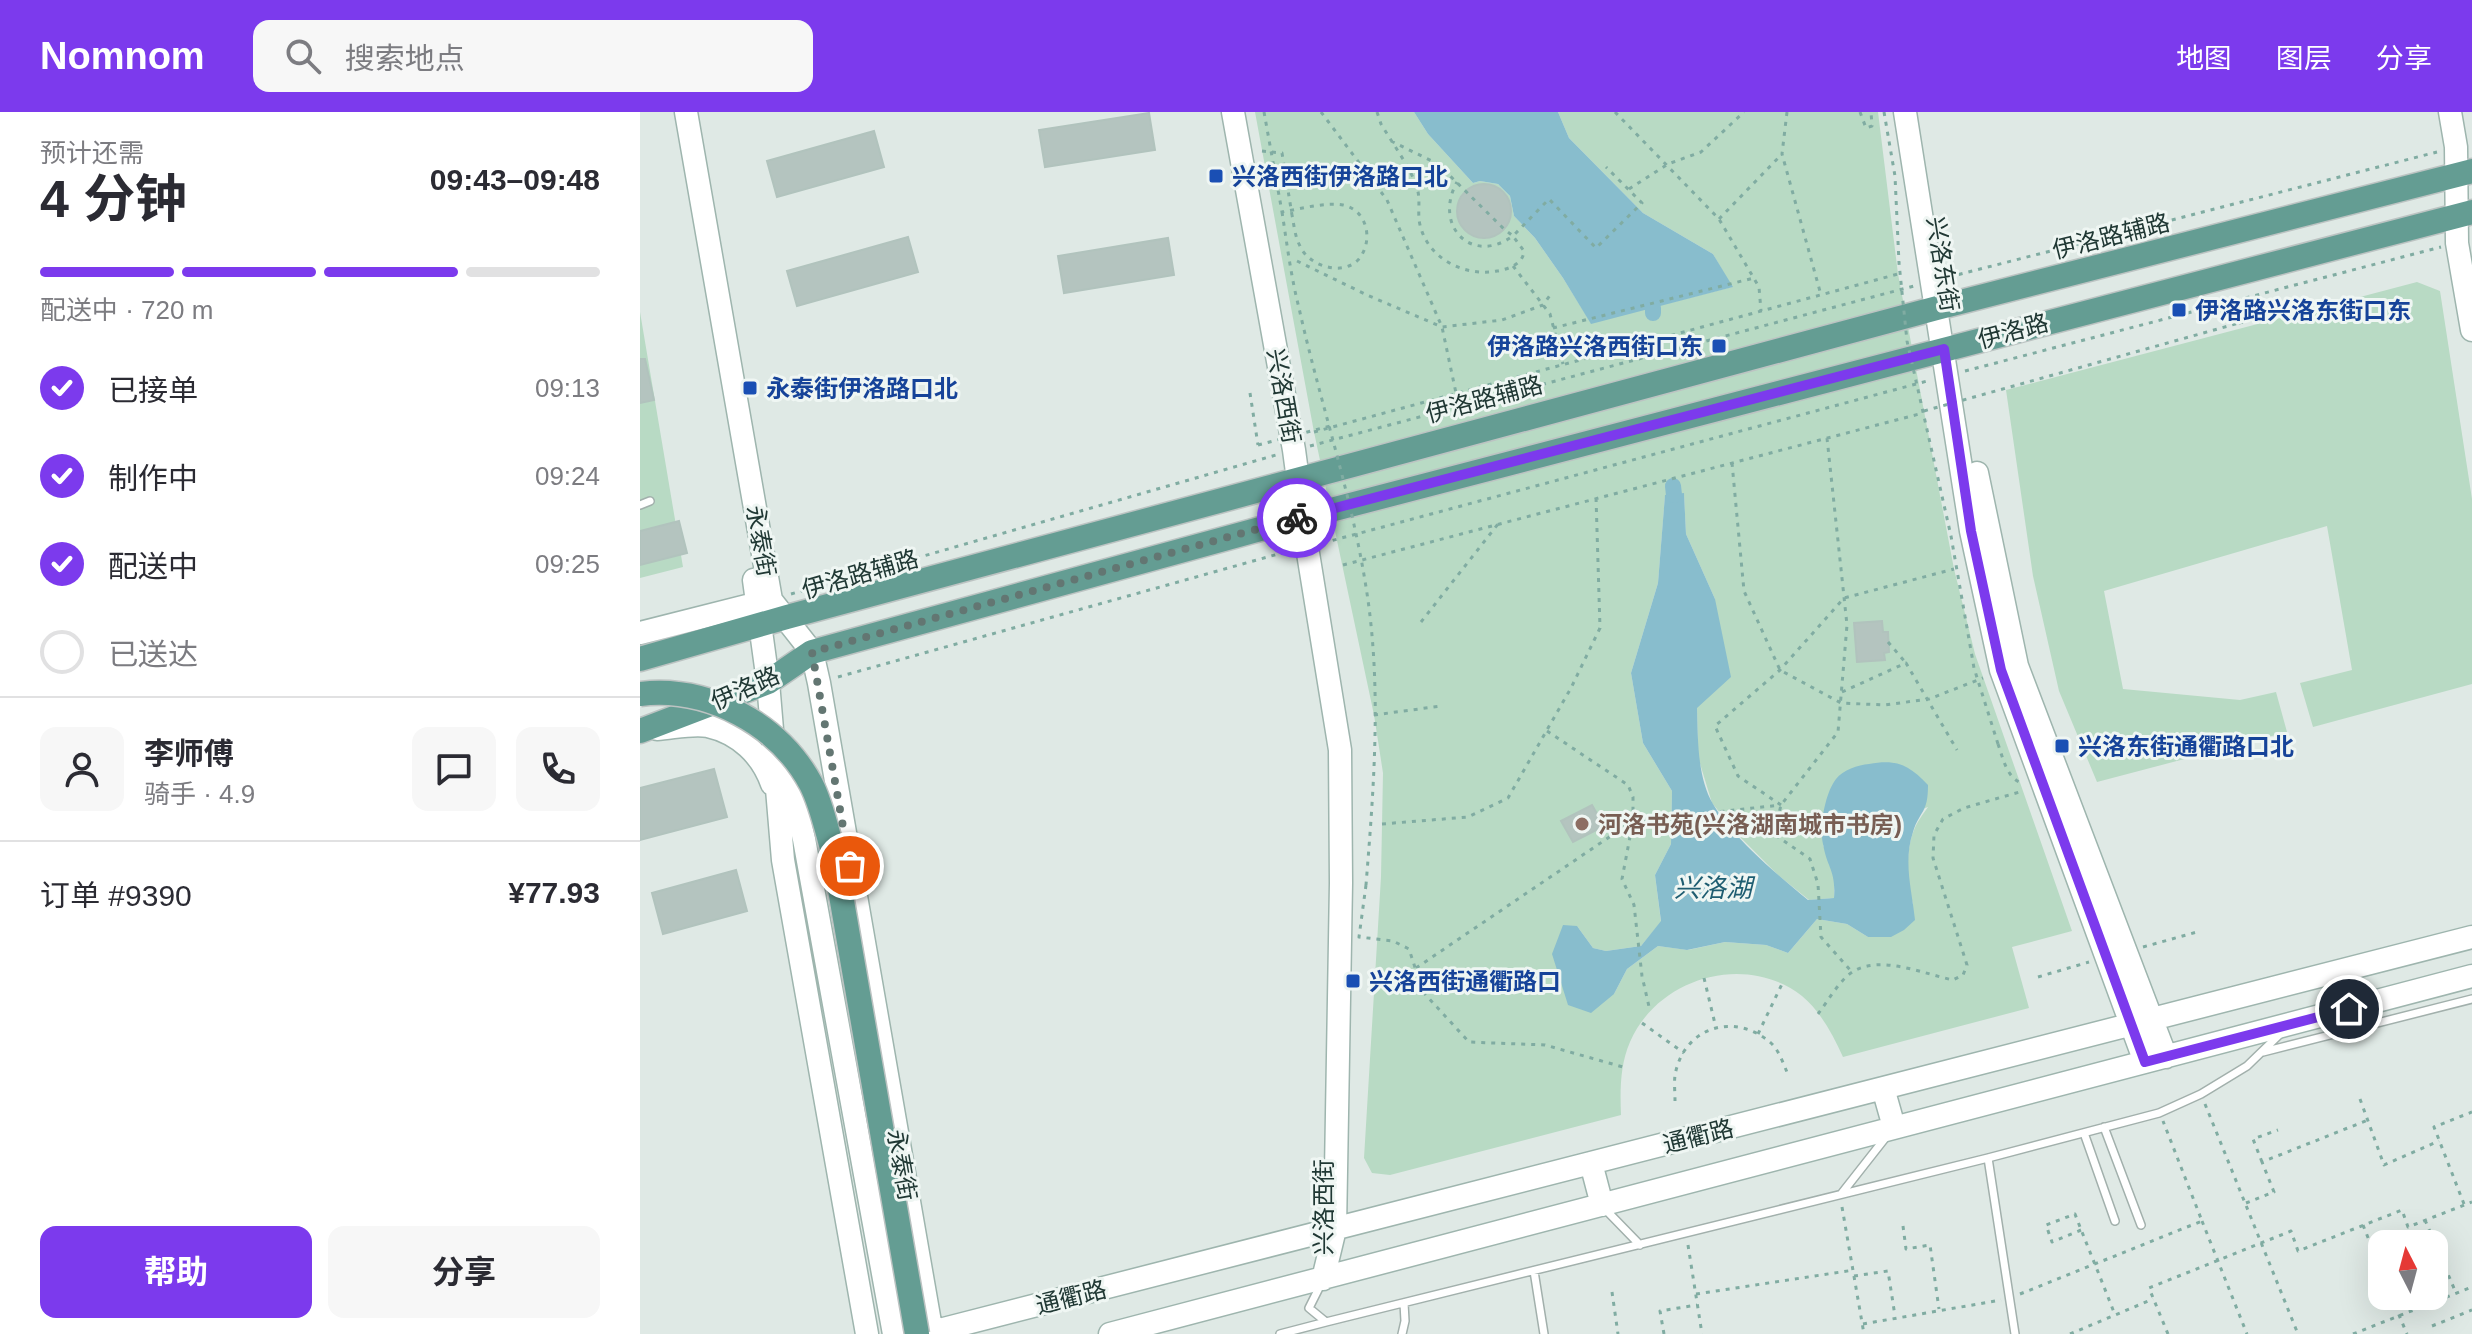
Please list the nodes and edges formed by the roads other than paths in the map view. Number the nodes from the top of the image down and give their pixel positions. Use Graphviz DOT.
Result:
graph roads {
  1 [pos="673,112"];
  2 [pos="686,112"];
  3 [pos="1221,112"];
  4 [pos="1233,112"];
  5 [pos="1905,112"];
  6 [pos="1917,112"];
  7 [pos="2450,112"];
  8 [pos="2465,112"];
  9 [pos="2464,150"];
  10 [pos="2464,172"];
  11 [pos="2464,214"];
  12 [pos="1940,280"];
  13 [pos="1944,307"];
  14 [pos="2472,330"];
  15 [pos="1950,348"];
  16 [pos="1288,452"];
  17 [pos="1293,481"];
  18 [pos="650,501"];
  19 [pos="640,505"];
  20 [pos="1298,518"];
  21 [pos="769,611"];
  22 [pos="640,633"];
  23 [pos="812,652"];
  24 [pos="640,659"];
  25 [pos="768,682"];
  26 [pos="640,694"];
  27 [pos="641,725"];
  28 [pos="783,860"];
  29 [pos="2472,937"];
  30 [pos="2472,976"];
  31 [pos="2472,999"];
  32 [pos="2141,1022"];
  33 [pos="2288,1025"];
  34 [pos="2261,1052"];
  35 [pos="2155,1060"];
  36 [pos="1883,1088"];
  37 [pos="1894,1127"];
  38 [pos="2104,1127"];
  39 [pos="2084,1133"];
  40 [pos="1988,1158"];
  41 [pos="1591,1163"];
  42 [pos="1840,1195"];
  43 [pos="1602,1205"];
  44 [pos="2115,1221"];
  45 [pos="2141,1225"];
  46 [pos="1328,1231"];
  47 [pos="1640,1245"];
  48 [pos="1534,1271"];
  49 [pos="1323,1279"];
  50 [pos="1404,1303"];
  51 [pos="1326,1322"];
  52 [pos="867,1334"];
  53 [pos="894,1334"];
  54 [pos="926,1334"];
  55 [pos="1110,1334"];
  56 [pos="1280,1334"];
  57 [pos="1402,1334"];
  58 [pos="1544,1334"];
  59 [pos="2015,1334"];
  1 -- 21 [label="street, 永泰街"];
  2 -- 21 [label="street, 永泰街"];
  3 -- 16 [label="street, 兴洛西街"];
  4 -- 16 [label="street, 兴洛西街"];
  5 -- 12 [label="street, 兴洛东街"];
  6 -- 12 [label="street, 兴洛东街"];
  7 -- 9 [label="street"];
  8 -- 9 [label="street"];
  9 -- 10 [label="street"];
  10 -- 11 [label="street"];
  10 -- 13 [label="main road, 伊洛路"];
  11 -- 14 [label="street"];
  11 -- 15 [label="main road, 伊洛路"];
  12 -- 13 [label="street, 兴洛东街"];
  13 -- 15 [label="street, 兴洛东街"];
  13 -- 17 [label="main road, 伊洛路"];
  15 -- 20 [label="main road, 伊洛路"];
  15 -- 32 [label="street, 兴洛东街"];
  16 -- 17 [label="street, 兴洛西街"];
  17 -- 20 [label="street, 兴洛西街"];
  17 -- 21 [label="main road, 伊洛路"];
  18 -- 19 [label="lane"];
  20 -- 23 [label="main road, 伊洛路"];
  20 -- 46 [label="street, 兴洛西街"];
  21 -- 22 [label="street"];
  21 -- 23 [label="street, 永泰街"];
  21 -- 24 [label="main road, 伊洛路"];
  21 -- 25 [label="street, 永泰街"];
  23 -- 25 [label="main road, 伊洛路"];
  23 -- 54 [label="street, 永泰街"];
  25 -- 27 [label="main road"];
  25 -- 28 [label="street, 永泰街"];
  25 -- 53 [label="street"];
  26 -- 54 [label="main road, bridge"];
  27 -- 28 [label="street"];
  28 -- 52 [label="street, 永泰街"];
  29 -- 32 [label="street, 通衢路"];
  30 -- 33 [label="street, 通衢路"];
  31 -- 34 [label="lane"];
  32 -- 35 [label="street, 兴洛东街"];
  32 -- 36 [label="street, 通衢路"];
  33 -- 34 [label="lane"];
  33 -- 35 [label="street, 通衢路"];
  34 -- 38 [label="lane"];
  35 -- 37 [label="street, 通衢路"];
  36 -- 37 [label="street"];
  36 -- 41 [label="street, 通衢路"];
  37 -- 42 [label="lane"];
  37 -- 43 [label="street, 通衢路"];
  38 -- 39 [label="lane"];
  38 -- 45 [label="lane"];
  39 -- 40 [label="lane"];
  39 -- 44 [label="lane"];
  40 -- 42 [label="lane"];
  40 -- 59 [label="lane"];
  41 -- 43 [label="street"];
  41 -- 46 [label="street, 通衢路"];
  42 -- 47 [label="lane"];
  43 -- 47 [label="lane"];
  43 -- 49 [label="street, 通衢路"];
  46 -- 49 [label="street, 兴洛西街"];
  46 -- 54 [label="street, 通衢路"];
  47 -- 48 [label="lane"];
  48 -- 50 [label="lane"];
  48 -- 58 [label="lane"];
  49 -- 51 [label="lane"];
  49 -- 55 [label="street, 通衢路"];
  50 -- 51 [label="lane"];
  50 -- 57 [label="lane"];
  51 -- 56 [label="lane"];
}
